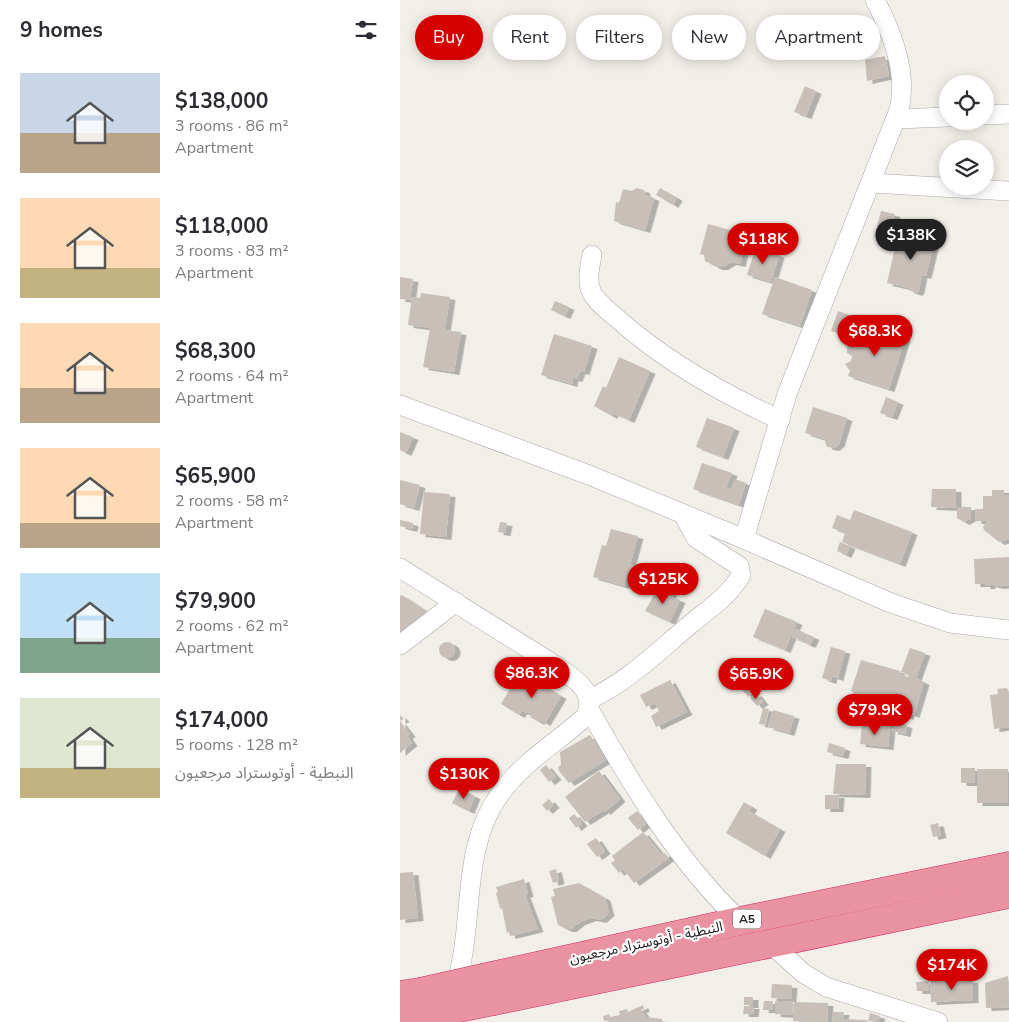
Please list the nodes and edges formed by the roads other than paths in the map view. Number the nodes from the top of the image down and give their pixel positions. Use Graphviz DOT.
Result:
graph roads {
  1 [pos="875,0"];
  2 [pos="1009,114"];
  3 [pos="994,115"];
  4 [pos="939,117"];
  5 [pos="896,119"];
  6 [pos="871,183"];
  7 [pos="1009,191"];
  8 [pos="592,255"];
  9 [pos="400,405"];
  10 [pos="780,420"];
  11 [pos="683,514"];
  12 [pos="744,539"];
  13 [pos="400,568"];
  14 [pos="456,602"];
  15 [pos="1009,630"];
  16 [pos="400,645"];
  17 [pos="590,704"];
  18 [pos="1009,866"];
  19 [pos="1009,894"];
  20 [pos="740,921"];
  21 [pos="772,945"];
  22 [pos="490,989"];
  23 [pos="416,1009"];
  24 [pos="938,1022"];
  1 -- 5 [label="street"];
  2 -- 3 [label="street"];
  4 -- 5 [label="street"];
  5 -- 6 [label="street"];
  6 -- 7 [label="street"];
  6 -- 10 [label="street"];
  8 -- 10 [label="street"];
  9 -- 11 [label="street"];
  10 -- 12 [label="street"];
  11 -- 12 [label="street"];
  11 -- 17 [label="street"];
  12 -- 15 [label="street"];
  13 -- 14 [label="street"];
  14 -- 16 [label="street"];
  14 -- 17 [label="street"];
  17 -- 20 [label="street"];
  17 -- 23 [label="street"];
  18 -- 20 [label="highway, النبطية - أوتوستراد مرجعيون / A5"];
  19 -- 21 [label="highway, النبطية - أوتوستراد مرجعيون / A5"];
  20 -- 22 [label="highway, النبطية - أوتوستراد مرجعيون / A5"];
  21 -- 22 [label="highway, النبطية - أوتوستراد مرجعيون / A5"];
  21 -- 24 [label="street"];
  22 -- 23 [label="highway, النبطية - أوتوستراد مرجعيون / A5, bridge"];
}
